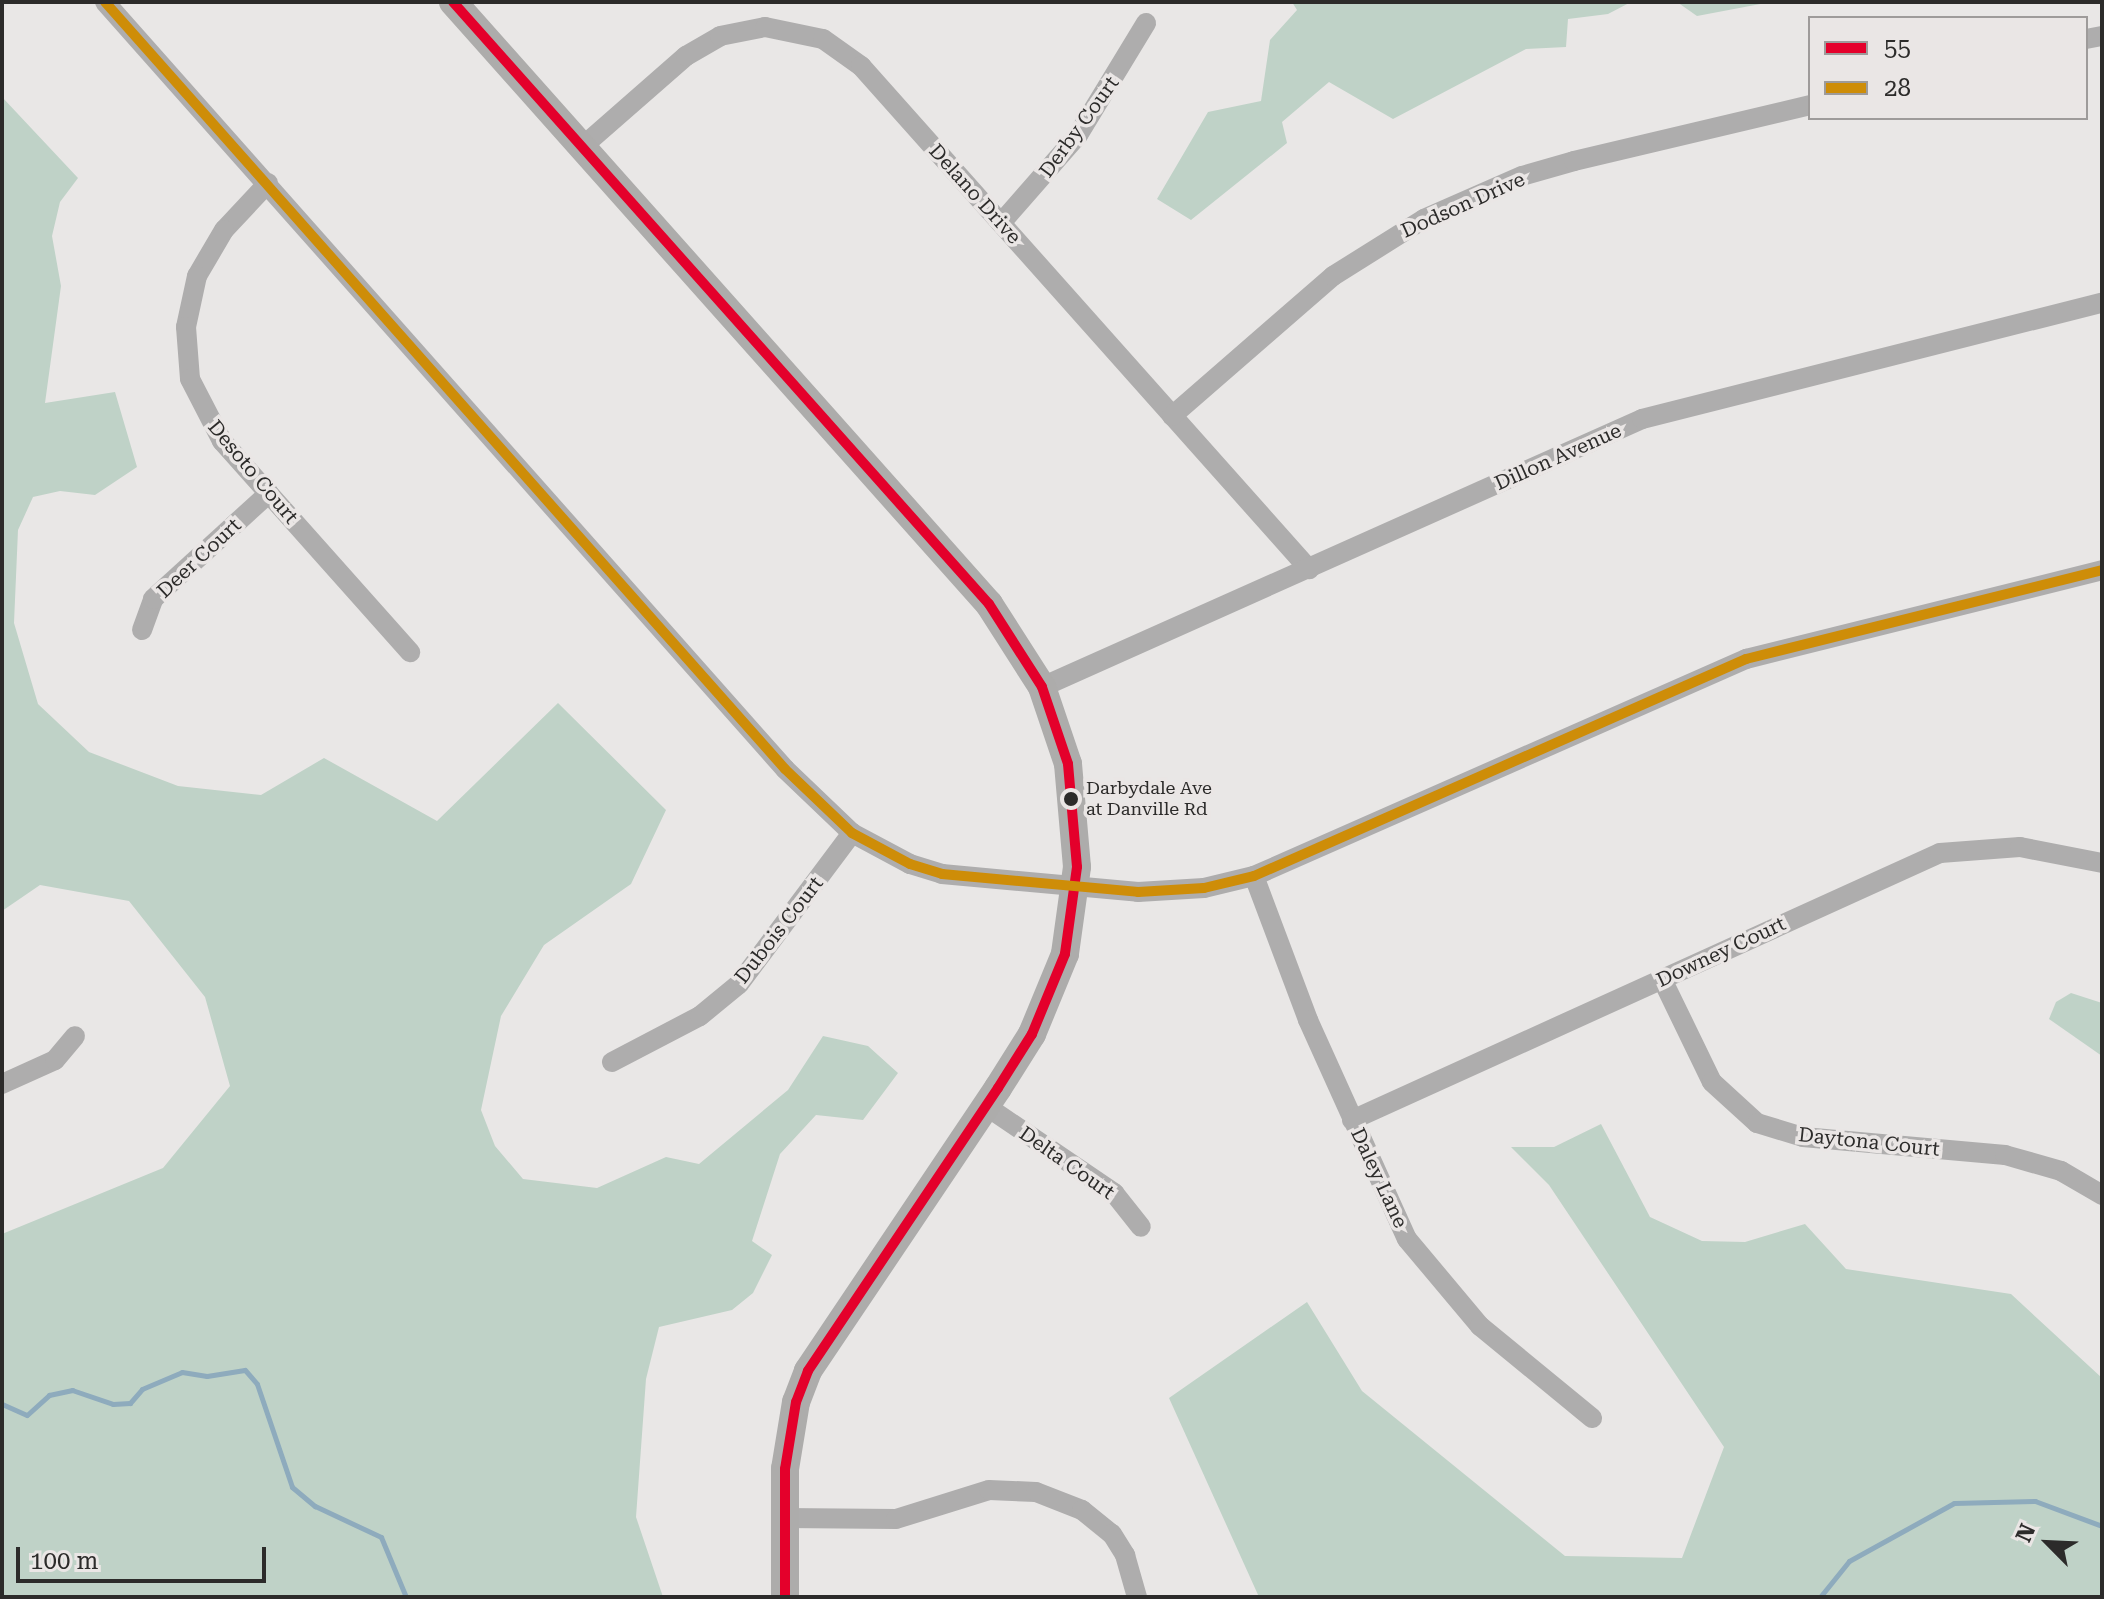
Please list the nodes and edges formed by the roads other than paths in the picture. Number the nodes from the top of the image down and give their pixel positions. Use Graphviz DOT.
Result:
graph roads {
  1 [pos="105,2"];
  2 [pos="453,2"];
  3 [pos="1146,23"];
  4 [pos="1808,105"];
  5 [pos="582,147"];
  6 [pos="268,183"];
  7 [pos="1001,223"];
  8 [pos="2102,303"];
  9 [pos="1172,416"];
  10 [pos="269,493"];
  11 [pos="1309,569"];
  12 [pos="2102,570"];
  13 [pos="142,630"];
  14 [pos="410,652"];
  15 [pos="1042,687"];
  16 [pos="852,833"];
  17 [pos="2102,863"];
  18 [pos="1254,876"];
  19 [pos="1077,889"];
  20 [pos="1662,979"];
  21 [pos="75,1036"];
  22 [pos="612,1062"];
  23 [pos="2,1084"];
  24 [pos="986,1106"];
  25 [pos="1352,1120"];
  26 [pos="2102,1195"];
  27 [pos="1141,1227"];
  28 [pos="1592,1418"];
  29 [pos="784,1518"];
  30 [pos="785,1597"];
  31 [pos="1137,1597"];
  1 -- 6 [label="street"];
  2 -- 5 [label="street"];
  3 -- 7 [label="street, Derby Court"];
  4 -- 9 [label="street, Dodson Drive"];
  5 -- 7 [label="street, Delano Drive"];
  5 -- 15 [label="street"];
  6 -- 10 [label="street, Desoto Court"];
  6 -- 16 [label="street"];
  7 -- 9 [label="street, Delano Drive"];
  8 -- 11 [label="street, Dillon Avenue"];
  9 -- 11 [label="street, Delano Drive"];
  10 -- 13 [label="street, Deer Court"];
  10 -- 14 [label="street, Desoto Court"];
  11 -- 15 [label="street, Dillon Avenue"];
  12 -- 18 [label="street"];
  15 -- 19 [label="street"];
  16 -- 19 [label="street"];
  16 -- 22 [label="street, Dubois Court"];
  17 -- 20 [label="street, Downey Court"];
  18 -- 19 [label="street"];
  18 -- 25 [label="street, Daley Lane"];
  19 -- 24 [label="street"];
  20 -- 25 [label="street, Downey Court"];
  20 -- 26 [label="street, Daytona Court"];
  21 -- 23 [label="street"];
  24 -- 27 [label="street, Delta Court"];
  24 -- 29 [label="street"];
  25 -- 28 [label="street, Daley Lane"];
  29 -- 30 [label="street"];
  29 -- 31 [label="street"];
}
